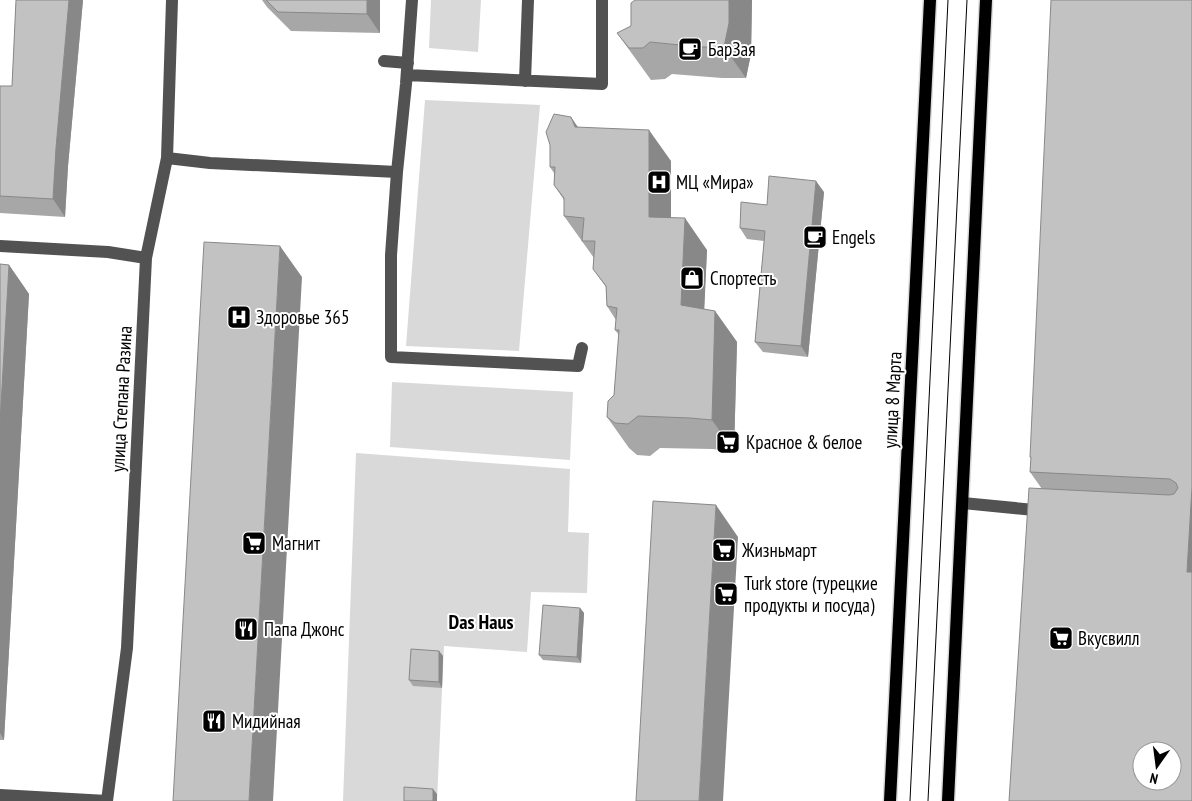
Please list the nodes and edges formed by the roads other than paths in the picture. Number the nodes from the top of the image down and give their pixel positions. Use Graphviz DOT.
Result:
graph roads {
  1 [pos="172,0"];
  2 [pos="412,0"];
  3 [pos="528,0"];
  4 [pos="602,0"];
  5 [pos="930,0"];
  6 [pos="986,0"];
  7 [pos="384,61"];
  8 [pos="407,69"];
  9 [pos="525,81"];
  10 [pos="167,158"];
  11 [pos="397,172"];
  12 [pos="0,246"];
  13 [pos="146,258"];
  14 [pos="582,348"];
  15 [pos="963,503"];
  16 [pos="1061,512"];
  17 [pos="0,795"];
  18 [pos="108,801"];
  19 [pos="890,801"];
  20 [pos="948,801"];
  1 -- 10 [label="street, улица Степана Разина"];
  2 -- 8 [label="street"];
  3 -- 9 [label="street"];
  4 -- 9 [label="street"];
  5 -- 19 [label="main road, улица 8 Марта"];
  6 -- 15 [label="main road"];
  7 -- 8 [label="street"];
  8 -- 9 [label="street"];
  8 -- 11 [label="street"];
  10 -- 11 [label="street"];
  10 -- 13 [label="street, улица Степана Разина"];
  11 -- 14 [label="street"];
  12 -- 13 [label="street"];
  13 -- 18 [label="street, улица Степана Разина"];
  15 -- 16 [label="street"];
  15 -- 20 [label="main road"];
  17 -- 18 [label="street"];
}
